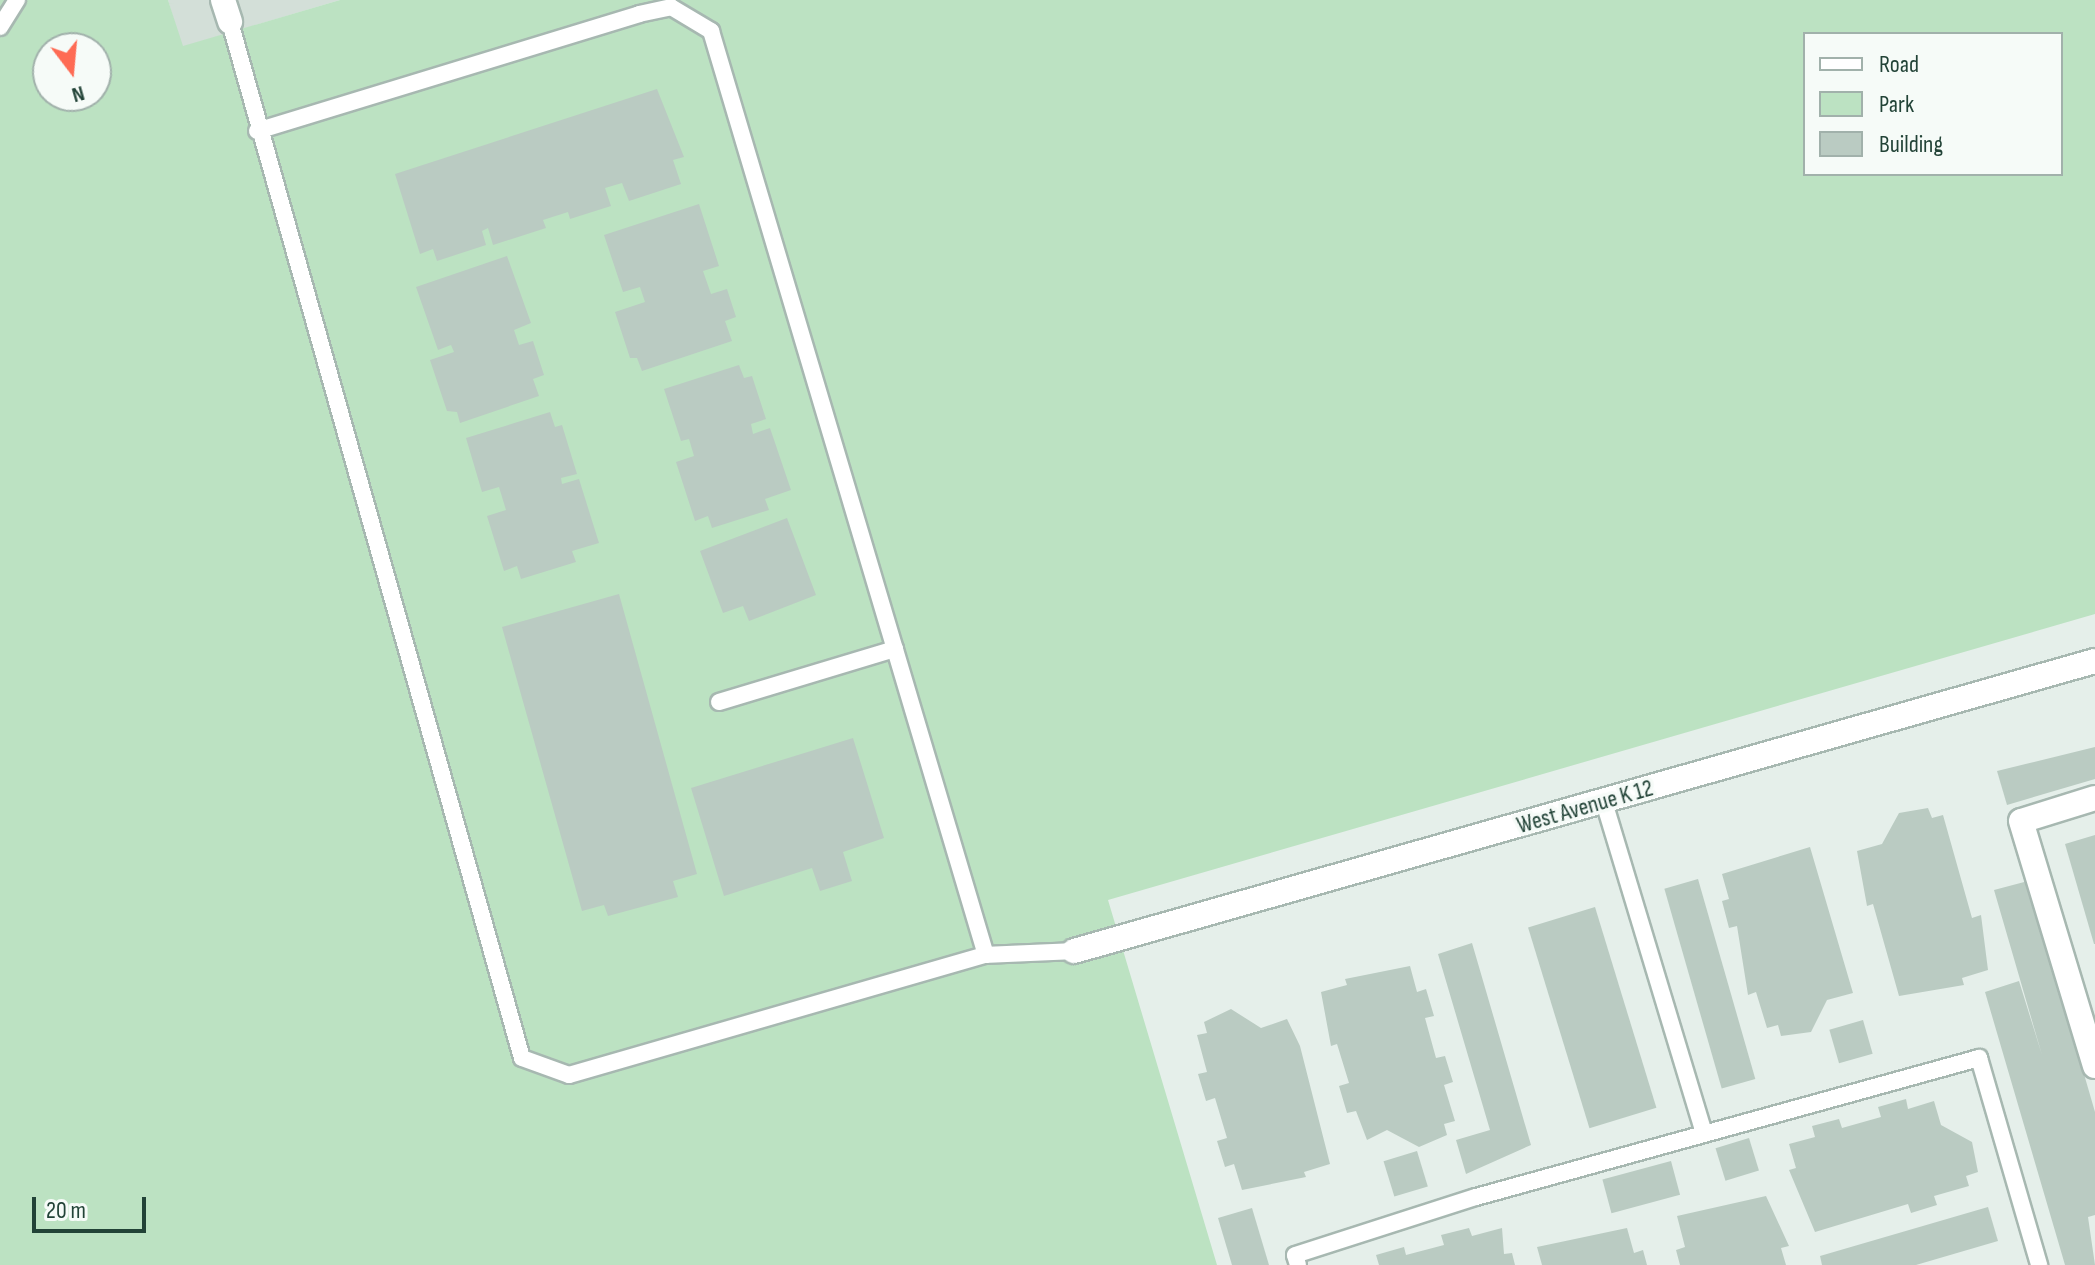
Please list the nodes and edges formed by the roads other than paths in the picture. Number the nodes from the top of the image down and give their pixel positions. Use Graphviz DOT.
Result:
graph roads {
  1 [pos="17,0"];
  2 [pos="226,11"];
  3 [pos="0,27"];
  4 [pos="257,131"];
  5 [pos="895,649"];
  6 [pos="2095,661"];
  7 [pos="719,702"];
  8 [pos="2095,798"];
  9 [pos="1604,802"];
  10 [pos="1074,951"];
  11 [pos="986,955"];
  12 [pos="2095,1066"];
  13 [pos="1704,1133"];
  14 [pos="1298,1265"];
  15 [pos="2039,1265"];
  1 -- 3 [label="lane"];
  2 -- 4 [label="lane"];
  4 -- 5 [label="lane"];
  4 -- 11 [label="lane"];
  5 -- 7 [label="lane"];
  5 -- 11 [label="lane"];
  6 -- 9 [label="street, West Avenue K 12"];
  8 -- 12 [label="street"];
  9 -- 10 [label="street, West Avenue K 12"];
  9 -- 13 [label="lane"];
  10 -- 11 [label="lane"];
  13 -- 14 [label="lane"];
  13 -- 15 [label="lane"];
}
